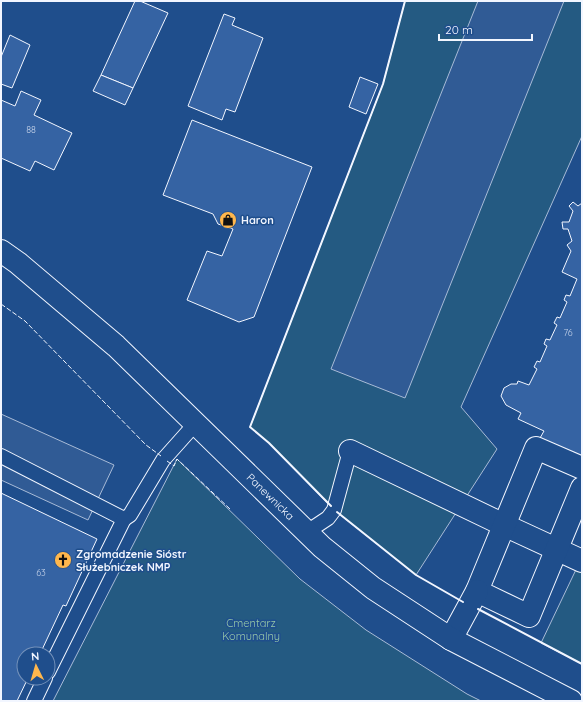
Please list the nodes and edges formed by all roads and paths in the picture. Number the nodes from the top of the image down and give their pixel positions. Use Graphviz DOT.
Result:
graph roads {
  1 [pos="1,251"];
  2 [pos="196,423"];
  3 [pos="350,451"];
  4 [pos="1,456"];
  5 [pos="582,468"];
  6 [pos="582,488"];
  7 [pos="124,519"];
  8 [pos="504,525"];
  9 [pos="307,532"];
  10 [pos="557,549"];
  11 [pos="582,560"];
  12 [pos="477,591"];
  13 [pos="451,640"];
  14 [pos="56,656"];
  15 [pos="41,686"];
  16 [pos="34,701"];
  17 [pos="571,701"];
  1 -- 2 [label="street, Panewnicka"];
  2 -- 7 [label="lane"];
  2 -- 9 [label="street, Panewnicka"];
  3 -- 8 [label="street"];
  3 -- 9 [label="lane"];
  4 -- 7 [label="lane"];
  5 -- 8 [label="street"];
  6 -- 10 [label="street"];
  7 -- 14 [label="lane"];
  8 -- 10 [label="street"];
  8 -- 12 [label="street"];
  9 -- 13 [label="street, Panewnicka"];
  10 -- 11 [label="street"];
  10 -- 12 [label="street"];
  12 -- 13 [label="street"];
  13 -- 17 [label="street, Panewnicka"];
  15 -- 16 [label="lane"];
}
